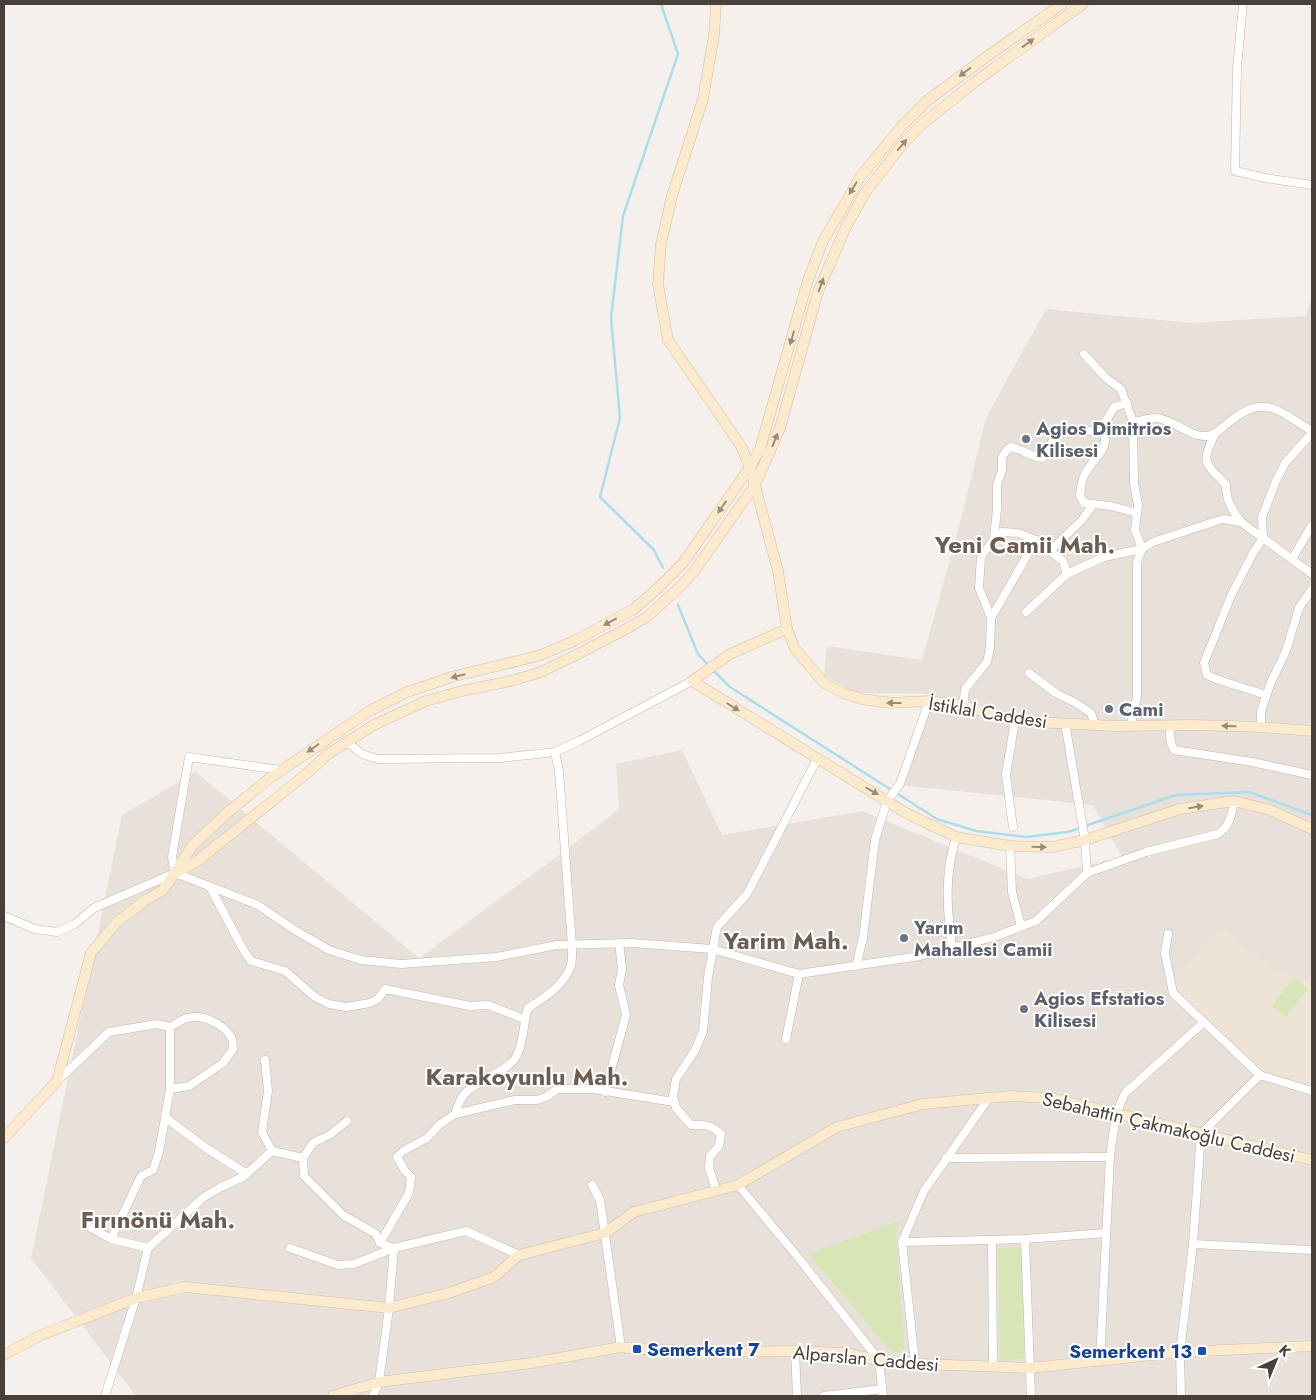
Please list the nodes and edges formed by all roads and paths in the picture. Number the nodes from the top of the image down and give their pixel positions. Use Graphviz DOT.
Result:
graph roads {
  1 [pos="716,4"];
  2 [pos="1062,4"];
  3 [pos="1083,4"];
  4 [pos="1242,4"];
  5 [pos="1312,185"];
  6 [pos="1084,354"];
  7 [pos="1127,403"];
  8 [pos="1133,422"];
  9 [pos="1101,427"];
  10 [pos="1312,432"];
  11 [pos="1215,434"];
  12 [pos="750,467"];
  13 [pos="755,485"];
  14 [pos="1093,504"];
  15 [pos="1137,513"];
  16 [pos="1241,522"];
  17 [pos="1312,526"];
  18 [pos="1263,538"];
  19 [pos="994,539"];
  20 [pos="1036,540"];
  21 [pos="1142,549"];
  22 [pos="1050,551"];
  23 [pos="1292,559"];
  24 [pos="1067,574"];
  25 [pos="1312,574"];
  26 [pos="1312,589"];
  27 [pos="1026,612"];
  28 [pos="991,618"];
  29 [pos="787,629"];
  30 [pos="1030,673"];
  31 [pos="692,681"];
  32 [pos="1266,695"];
  33 [pos="929,701"];
  34 [pos="963,706"];
  35 [pos="1015,720"];
  36 [pos="1065,724"];
  37 [pos="1095,725"];
  38 [pos="1132,725"];
  39 [pos="1169,725"];
  40 [pos="1261,727"];
  41 [pos="1312,731"];
  42 [pos="348,742"];
  43 [pos="555,752"];
  44 [pos="817,759"];
  45 [pos="281,770"];
  46 [pos="1312,775"];
  47 [pos="888,801"];
  48 [pos="1234,801"];
  49 [pos="1013,827"];
  50 [pos="1312,829"];
  51 [pos="956,837"];
  52 [pos="1084,838"];
  53 [pos="1010,846"];
  54 [pos="175,873"];
  55 [pos="1087,873"];
  56 [pos="210,886"];
  57 [pos="4,916"];
  58 [pos="1021,926"];
  59 [pos="1168,934"];
  60 [pos="619,943"];
  61 [pos="572,945"];
  62 [pos="952,948"];
  63 [pos="712,949"];
  64 [pos="856,966"];
  65 [pos="799,974"];
  66 [pos="524,1019"];
  67 [pos="1203,1023"];
  68 [pos="170,1027"];
  69 [pos="786,1039"];
  70 [pos="265,1060"];
  71 [pos="1260,1074"];
  72 [pos="57,1081"];
  73 [pos="170,1089"];
  74 [pos="1312,1091"];
  75 [pos="605,1092"];
  76 [pos="988,1099"];
  77 [pos="674,1102"];
  78 [pos="455,1114"];
  79 [pos="1116,1114"];
  80 [pos="166,1118"];
  81 [pos="347,1121"];
  82 [pos="1200,1134"];
  83 [pos="4,1138"];
  84 [pos="272,1151"];
  85 [pos="1110,1157"];
  86 [pos="302,1158"];
  87 [pos="946,1158"];
  88 [pos="1312,1160"];
  89 [pos="247,1174"];
  90 [pos="592,1185"];
  91 [pos="738,1185"];
  92 [pos="716,1190"];
  93 [pos="86,1225"];
  94 [pos="605,1233"];
  95 [pos="1106,1233"];
  96 [pos="111,1239"];
  97 [pos="1025,1239"];
  98 [pos="992,1240"];
  99 [pos="902,1242"];
  100 [pos="380,1243"];
  101 [pos="1193,1244"];
  102 [pos="148,1248"];
  103 [pos="290,1248"];
  104 [pos="394,1248"];
  105 [pos="1312,1250"];
  106 [pos="519,1255"];
  107 [pos="136,1298"];
  108 [pos="389,1308"];
  109 [pos="1312,1346"];
  110 [pos="620,1347"];
  111 [pos="796,1351"];
  112 [pos="1180,1352"];
  113 [pos="4,1355"];
  114 [pos="879,1360"];
  115 [pos="1100,1361"];
  116 [pos="915,1364"];
  117 [pos="993,1367"];
  118 [pos="1030,1368"];
  119 [pos="379,1382"];
  120 [pos="882,1393"];
  121 [pos="106,1396"];
  122 [pos="333,1396"];
  123 [pos="374,1396"];
  124 [pos="797,1396"];
  125 [pos="824,1396"];
  126 [pos="1031,1396"];
  127 [pos="1181,1396"];
  1 -- 12 [label="street, İstiklal Caddesi"];
  2 -- 12 [label="street, one-way"];
  13 -- 3 [label="street, one-way"];
  4 -- 5 [label="street"];
  6 -- 7 [label="street"];
  7 -- 8 [label="street"];
  7 -- 9 [label="street"];
  8 -- 11 [label="street"];
  8 -- 15 [label="street"];
  9 -- 14 [label="street"];
  9 -- 19 [label="street"];
  10 -- 11 [label="street"];
  10 -- 18 [label="street"];
  11 -- 16 [label="street"];
  12 -- 13 [label="street, İstiklal Caddesi"];
  12 -- 45 [label="street, one-way"];
  13 -- 29 [label="street, İstiklal Caddesi"];
  13 -- 42 [label="street"];
  14 -- 15 [label="street"];
  14 -- 22 [label="street"];
  15 -- 21 [label="street"];
  16 -- 18 [label="street"];
  16 -- 21 [label="street"];
  17 -- 23 [label="street"];
  18 -- 23 [label="street"];
  18 -- 32 [label="street"];
  19 -- 20 [label="street"];
  19 -- 28 [label="street"];
  20 -- 22 [label="street"];
  20 -- 28 [label="street"];
  21 -- 24 [label="street"];
  21 -- 38 [label="street"];
  22 -- 24 [label="street"];
  23 -- 25 [label="street"];
  24 -- 27 [label="street"];
  26 -- 32 [label="street"];
  28 -- 34 [label="street"];
  29 -- 31 [label="street"];
  33 -- 29 [label="street, İstiklal Caddesi, one-way"];
  30 -- 37 [label="street"];
  31 -- 43 [label="street"];
  31 -- 44 [label="street, one-way"];
  32 -- 40 [label="street"];
  33 -- 34 [label="street, İstiklal Caddesi"];
  33 -- 47 [label="street"];
  34 -- 35 [label="street, İstiklal Caddesi"];
  35 -- 36 [label="street, İstiklal Caddesi"];
  35 -- 49 [label="street"];
  36 -- 37 [label="street, İstiklal Caddesi"];
  36 -- 52 [label="street"];
  37 -- 38 [label="street, İstiklal Caddesi"];
  38 -- 39 [label="street, İstiklal Caddesi"];
  40 -- 39 [label="street, İstiklal Caddesi, one-way"];
  39 -- 46 [label="street"];
  40 -- 41 [label="street, İstiklal Caddesi"];
  42 -- 43 [label="street"];
  42 -- 54 [label="street"];
  43 -- 61 [label="street"];
  44 -- 47 [label="street, one-way"];
  44 -- 63 [label="street"];
  45 -- 54 [label="street"];
  45 -- 54 [label="street"];
  47 -- 51 [label="street"];
  47 -- 64 [label="street"];
  48 -- 50 [label="street"];
  52 -- 48 [label="street, one-way"];
  48 -- 55 [label="street"];
  51 -- 53 [label="street"];
  51 -- 62 [label="street"];
  53 -- 52 [label="street, one-way"];
  52 -- 55 [label="street"];
  53 -- 58 [label="street"];
  54 -- 56 [label="street"];
  54 -- 57 [label="street"];
  54 -- 72 [label="street"];
  55 -- 58 [label="street"];
  56 -- 61 [label="street"];
  56 -- 66 [label="street"];
  58 -- 62 [label="street"];
  59 -- 67 [label="street"];
  60 -- 61 [label="street"];
  60 -- 63 [label="street"];
  60 -- 75 [label="street"];
  61 -- 66 [label="street"];
  62 -- 64 [label="street"];
  63 -- 65 [label="street"];
  63 -- 77 [label="street"];
  64 -- 65 [label="street"];
  65 -- 69 [label="street"];
  66 -- 78 [label="street"];
  67 -- 71 [label="street"];
  67 -- 79 [label="street"];
  68 -- 72 [label="street"];
  68 -- 73 [label="street"];
  68 -- 73 [label="street"];
  70 -- 84 [label="street"];
  71 -- 74 [label="street"];
  71 -- 82 [label="street"];
  72 -- 83 [label="street"];
  73 -- 80 [label="street"];
  75 -- 77 [label="street"];
  75 -- 78 [label="street"];
  76 -- 79 [label="street, Sebahattin Çakmakoğlu Caddesi"];
  76 -- 87 [label="street"];
  76 -- 91 [label="street, Sebahattin Çakmakoğlu Caddesi"];
  77 -- 92 [label="street"];
  78 -- 100 [label="street"];
  79 -- 82 [label="street, Sebahattin Çakmakoğlu Caddesi"];
  79 -- 85 [label="street"];
  80 -- 89 [label="street"];
  80 -- 96 [label="street"];
  81 -- 86 [label="street"];
  82 -- 88 [label="street, Sebahattin Çakmakoğlu Caddesi"];
  82 -- 101 [label="street"];
  84 -- 86 [label="street"];
  84 -- 89 [label="street"];
  85 -- 87 [label="street"];
  85 -- 95 [label="street"];
  86 -- 100 [label="street"];
  87 -- 99 [label="street"];
  89 -- 102 [label="street"];
  90 -- 94 [label="street"];
  91 -- 92 [label="street, Sebahattin Çakmakoğlu Caddesi"];
  91 -- 114 [label="street"];
  92 -- 94 [label="street, Sebahattin Çakmakoğlu Caddesi"];
  93 -- 96 [label="street"];
  94 -- 106 [label="street, Sebahattin Çakmakoğlu Caddesi"];
  94 -- 110 [label="street"];
  95 -- 97 [label="street"];
  95 -- 115 [label="street"];
  96 -- 102 [label="street"];
  97 -- 98 [label="street"];
  97 -- 118 [label="street"];
  98 -- 99 [label="street"];
  98 -- 117 [label="street"];
  99 -- 116 [label="street"];
  100 -- 104 [label="street"];
  101 -- 105 [label="street"];
  101 -- 112 [label="street"];
  102 -- 107 [label="street"];
  103 -- 104 [label="street"];
  104 -- 106 [label="street"];
  104 -- 108 [label="street"];
  106 -- 108 [label="street, Sebahattin Çakmakoğlu Caddesi"];
  107 -- 108 [label="street, Sebahattin Çakmakoğlu Caddesi"];
  107 -- 113 [label="street, Sebahattin Çakmakoğlu Caddesi"];
  107 -- 121 [label="street"];
  108 -- 119 [label="street"];
  109 -- 112 [label="street, Alparslan Caddesi"];
  110 -- 111 [label="street, Alparslan Caddesi"];
  110 -- 119 [label="street, Alparslan Caddesi"];
  111 -- 114 [label="street, Alparslan Caddesi"];
  111 -- 124 [label="street"];
  112 -- 115 [label="street, Alparslan Caddesi"];
  112 -- 127 [label="street"];
  114 -- 116 [label="street, Alparslan Caddesi"];
  114 -- 120 [label="street"];
  115 -- 118 [label="street, Alparslan Caddesi"];
  116 -- 117 [label="street, Alparslan Caddesi"];
  117 -- 118 [label="street, Alparslan Caddesi"];
  118 -- 126 [label="street"];
  119 -- 122 [label="street, Alparslan Caddesi"];
  119 -- 123 [label="street"];
  120 -- 125 [label="street"];
}
